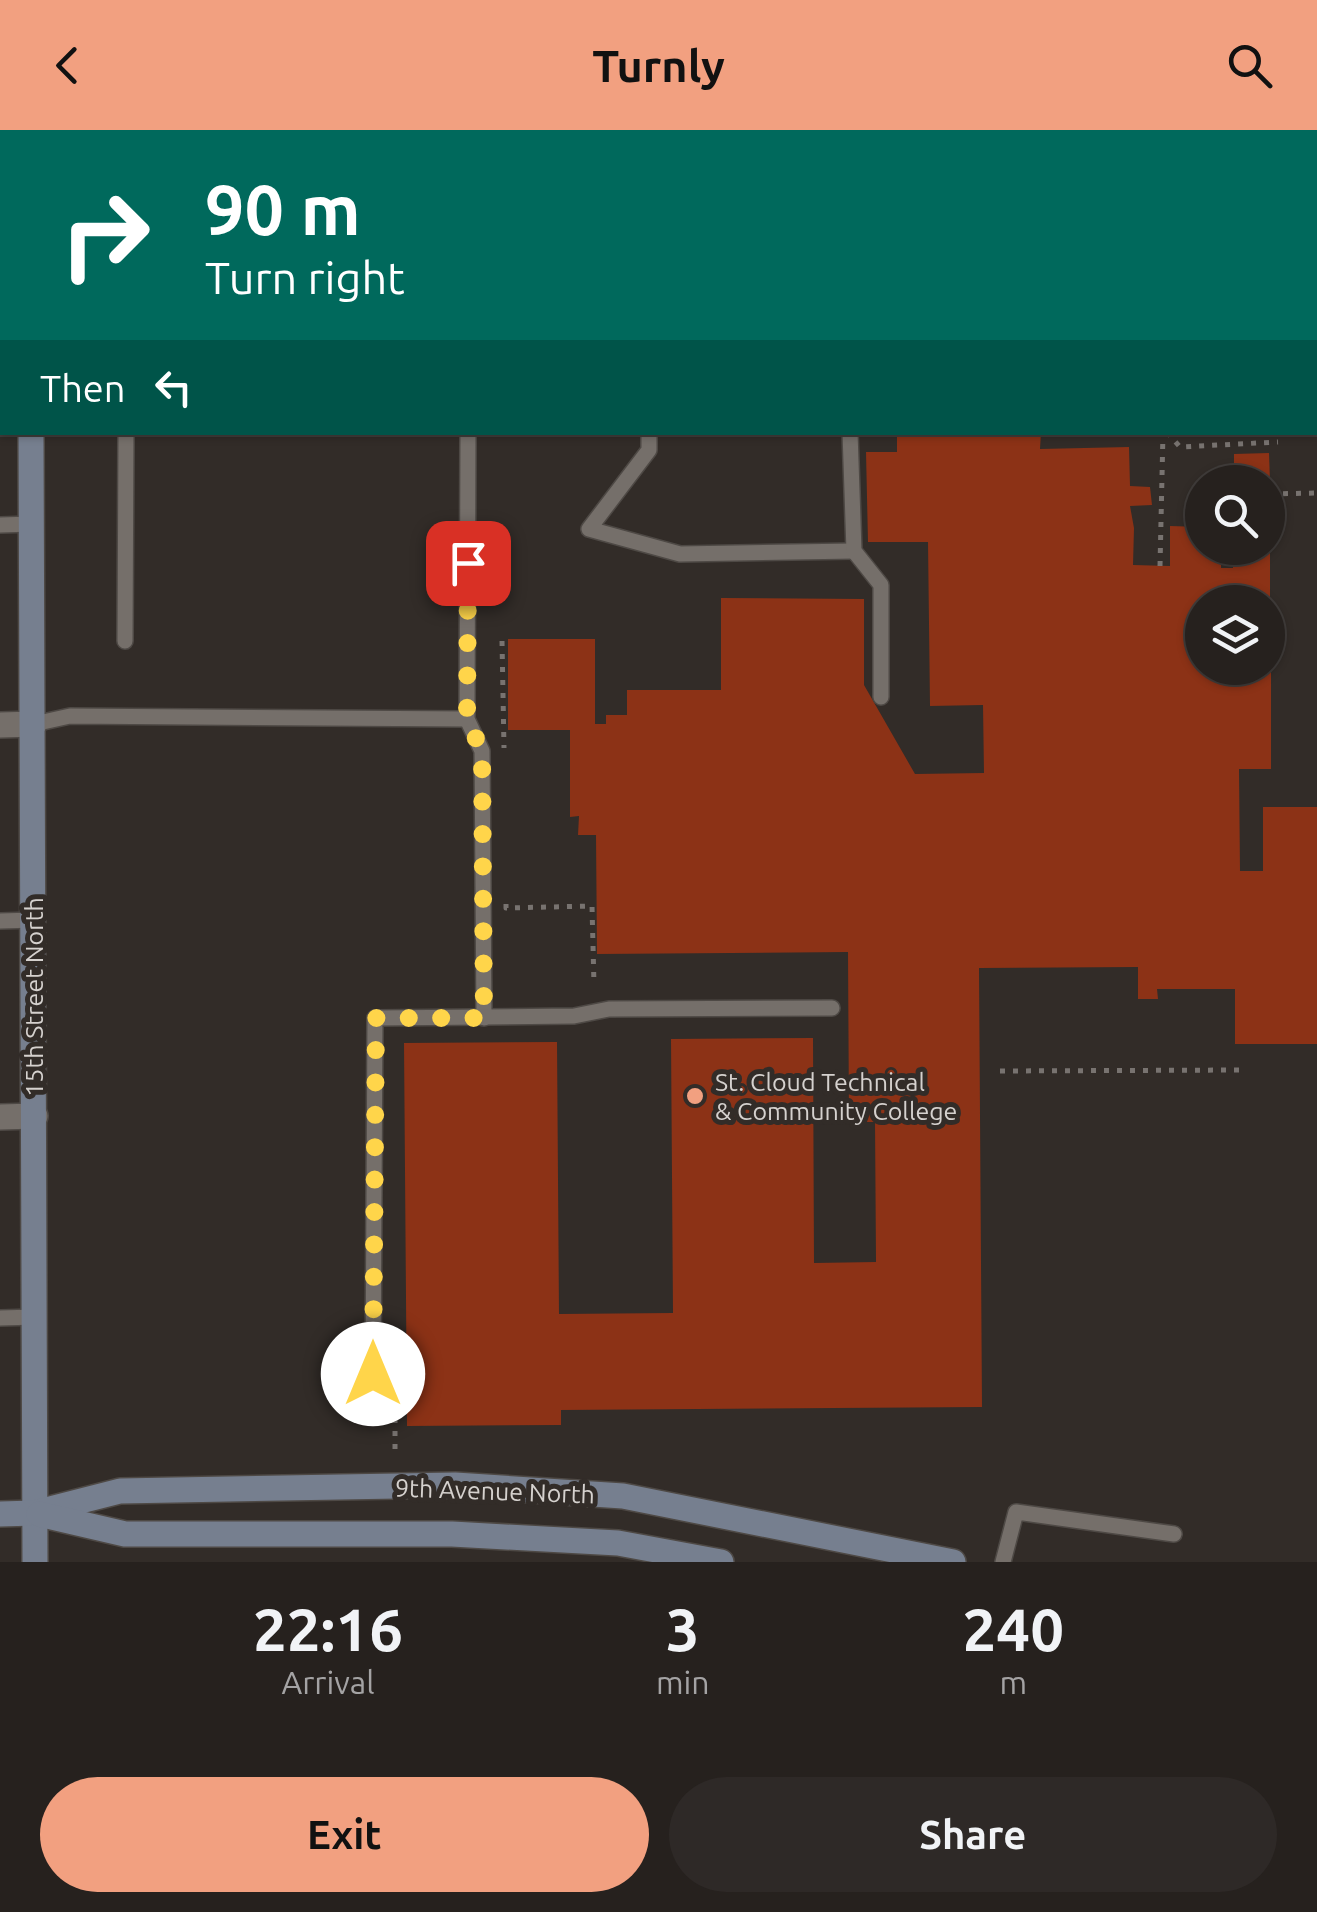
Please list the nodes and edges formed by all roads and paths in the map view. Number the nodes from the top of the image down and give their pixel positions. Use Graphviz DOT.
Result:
graph roads {
  1 [pos="31,435"];
  2 [pos="126,435"];
  3 [pos="468,435"];
  4 [pos="649,435"];
  5 [pos="850,435"];
  6 [pos="1165,435"];
  7 [pos="1168,435"];
  8 [pos="1278,442"];
  9 [pos="1317,492"];
  10 [pos="1285,493"];
  11 [pos="32,524"];
  12 [pos="0,525"];
  13 [pos="854,551"];
  14 [pos="1160,566"];
  15 [pos="125,641"];
  16 [pos="502,641"];
  17 [pos="881,697"];
  18 [pos="467,720"];
  19 [pos="34,724"];
  20 [pos="0,725"];
  21 [pos="504,752"];
  22 [pos="506,888"];
  23 [pos="34,920"];
  24 [pos="0,921"];
  25 [pos="594,985"];
  26 [pos="832,1008"];
  27 [pos="484,1018"];
  28 [pos="1240,1070"];
  29 [pos="1000,1071"];
  30 [pos="34,1116"];
  31 [pos="0,1117"];
  32 [pos="0,1318"];
  33 [pos="34,1318"];
  34 [pos="373,1374"];
  35 [pos="34,1513"];
  36 [pos="0,1514"];
  37 [pos="1174,1534"];
  38 [pos="35,1562"];
  39 [pos="721,1562"];
  40 [pos="953,1562"];
  41 [pos="1003,1562"];
  1 -- 11 [label="main road, 15th Street North"];
  2 -- 15 [label="lane"];
  3 -- 18 [label="lane"];
  4 -- 13 [label="lane"];
  5 -- 13 [label="lane"];
  6 -- 14 [label="path"];
  7 -- 8 [label="path"];
  9 -- 10 [label="path"];
  11 -- 12 [label="lane"];
  11 -- 19 [label="main road, 15th Street North"];
  13 -- 17 [label="lane"];
  16 -- 21 [label="path"];
  18 -- 19 [label="lane"];
  18 -- 27 [label="lane"];
  19 -- 20 [label="street"];
  19 -- 23 [label="main road, 15th Street North"];
  22 -- 25 [label="path"];
  23 -- 24 [label="lane"];
  23 -- 30 [label="main road, 15th Street North"];
  26 -- 27 [label="lane"];
  27 -- 34 [label="lane"];
  28 -- 29 [label="path"];
  30 -- 31 [label="street"];
  30 -- 33 [label="main road, 15th Street North"];
  32 -- 33 [label="lane"];
  33 -- 35 [label="main road, 15th Street North"];
  35 -- 36 [label="main road, 9th Avenue North"];
  35 -- 38 [label="main road, 15th Street North"];
  35 -- 39 [label="main road, 9th Avenue North"];
  35 -- 40 [label="main road, 9th Avenue North"];
  37 -- 41 [label="lane"];
}
